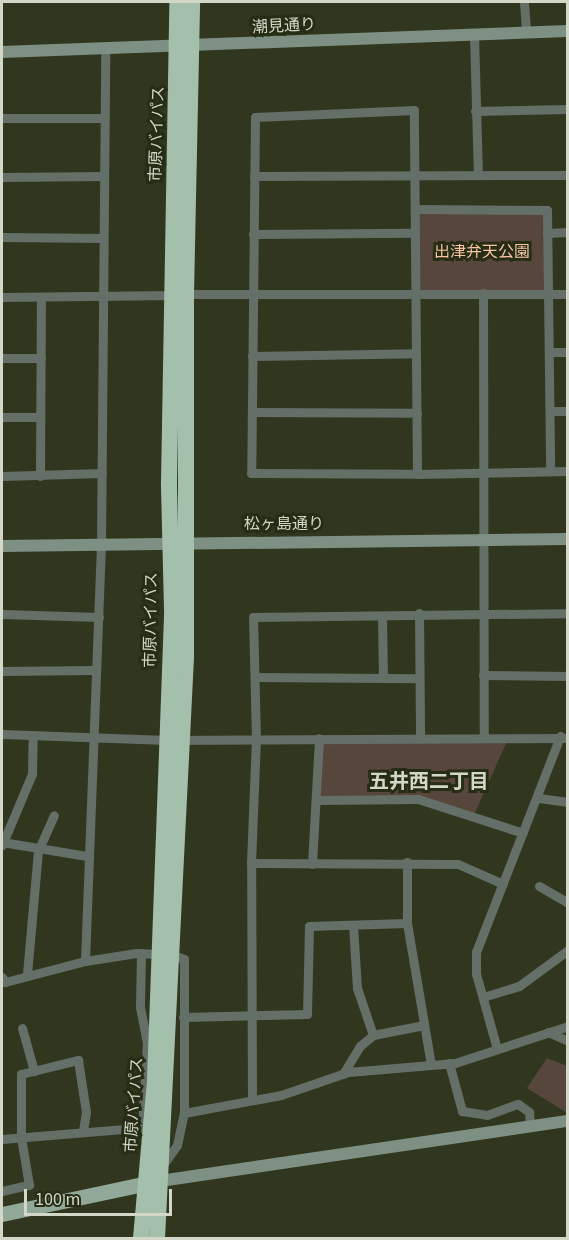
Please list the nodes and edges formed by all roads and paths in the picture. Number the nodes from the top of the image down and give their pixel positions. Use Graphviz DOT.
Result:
graph roads {
  1 [pos="177,2"];
  2 [pos="192,2"];
  3 [pos="524,2"];
  4 [pos="567,31"];
  5 [pos="526,32"];
  6 [pos="474,34"];
  7 [pos="184,47"];
  8 [pos="105,49"];
  9 [pos="2,52"];
  10 [pos="567,109"];
  11 [pos="475,111"];
  12 [pos="2,118"];
  13 [pos="104,118"];
  14 [pos="414,175"];
  15 [pos="478,175"];
  16 [pos="567,175"];
  17 [pos="104,176"];
  18 [pos="254,176"];
  19 [pos="2,177"];
  20 [pos="415,210"];
  21 [pos="567,232"];
  22 [pos="415,233"];
  23 [pos="547,233"];
  24 [pos="253,234"];
  25 [pos="2,237"];
  26 [pos="103,237"];
  27 [pos="483,293"];
  28 [pos="416,294"];
  29 [pos="567,294"];
  30 [pos="180,295"];
  31 [pos="253,295"];
  32 [pos="549,295"];
  33 [pos="2,297"];
  34 [pos="103,297"];
  35 [pos="41,298"];
  36 [pos="550,352"];
  37 [pos="567,352"];
  38 [pos="416,353"];
  39 [pos="252,356"];
  40 [pos="2,358"];
  41 [pos="41,358"];
  42 [pos="551,411"];
  43 [pos="567,411"];
  44 [pos="252,412"];
  45 [pos="417,413"];
  46 [pos="2,417"];
  47 [pos="40,417"];
  48 [pos="550,471"];
  49 [pos="567,471"];
  50 [pos="482,472"];
  51 [pos="102,473"];
  52 [pos="417,474"];
  53 [pos="2,476"];
  54 [pos="40,476"];
  55 [pos="484,539"];
  56 [pos="567,539"];
  57 [pos="188,541"];
  58 [pos="170,542"];
  59 [pos="101,544"];
  60 [pos="2,546"];
  61 [pos="483,611"];
  62 [pos="567,613"];
  63 [pos="2,614"];
  64 [pos="419,614"];
  65 [pos="382,616"];
  66 [pos="99,617"];
  67 [pos="94,670"];
  68 [pos="2,671"];
  69 [pos="483,675"];
  70 [pos="567,676"];
  71 [pos="255,677"];
  72 [pos="383,678"];
  73 [pos="418,678"];
  74 [pos="2,734"];
  75 [pos="33,735"];
  76 [pos="93,736"];
  77 [pos="564,737"];
  78 [pos="256,738"];
  79 [pos="319,738"];
  80 [pos="420,738"];
  81 [pos="484,738"];
  82 [pos="173,740"];
  83 [pos="538,798"];
  84 [pos="316,800"];
  85 [pos="567,802"];
  86 [pos="54,815"];
  87 [pos="523,833"];
  88 [pos="2,843"];
  89 [pos="38,851"];
  90 [pos="87,856"];
  91 [pos="407,862"];
  92 [pos="252,864"];
  93 [pos="312,864"];
  94 [pos="502,884"];
  95 [pos="539,886"];
  96 [pos="567,903"];
  97 [pos="407,923"];
  98 [pos="353,925"];
  99 [pos="567,950"];
  100 [pos="156,954"];
  101 [pos="85,961"];
  102 [pos="27,974"];
  103 [pos="2,977"];
  104 [pos="483,997"];
  105 [pos="183,1017"];
  106 [pos="250,1017"];
  107 [pos="424,1025"];
  108 [pos="567,1026"];
  109 [pos="22,1028"];
  110 [pos="548,1032"];
  111 [pos="373,1035"];
  112 [pos="567,1041"];
  113 [pos="497,1049"];
  114 [pos="449,1063"];
  115 [pos="431,1065"];
  116 [pos="34,1071"];
  117 [pos="343,1074"];
  118 [pos="252,1099"];
  119 [pos="184,1113"];
  120 [pos="567,1121"];
  121 [pos="153,1126"];
  122 [pos="530,1126"];
  123 [pos="83,1132"];
  124 [pos="21,1137"];
  125 [pos="2,1139"];
  126 [pos="156,1177"];
  127 [pos="2,1191"];
  128 [pos="2,1214"];
  129 [pos="141,1239"];
  130 [pos="158,1239"];
  1 -- 7 [label="highway, 市原バイパス"];
  2 -- 7 [label="highway, 市原バイパス"];
  3 -- 5 [label="street"];
  4 -- 5 [label="street, 潮見通り"];
  5 -- 6 [label="street, 潮見通り"];
  6 -- 7 [label="street, 潮見通り"];
  6 -- 11 [label="street"];
  7 -- 8 [label="street, 潮見通り"];
  7 -- 30 [label="highway, 市原バイパス"];
  8 -- 9 [label="street, 潮見通り"];
  8 -- 13 [label="street"];
  10 -- 11 [label="street"];
  11 -- 15 [label="street"];
  12 -- 13 [label="street"];
  13 -- 17 [label="street"];
  14 -- 15 [label="street"];
  14 -- 18 [label="street"];
  14 -- 18 [label="street"];
  14 -- 20 [label="street"];
  15 -- 16 [label="street"];
  17 -- 19 [label="street"];
  17 -- 26 [label="street"];
  18 -- 24 [label="street"];
  20 -- 22 [label="street"];
  20 -- 23 [label="street"];
  21 -- 23 [label="street"];
  22 -- 24 [label="street"];
  22 -- 28 [label="street"];
  23 -- 32 [label="street"];
  24 -- 31 [label="street"];
  25 -- 26 [label="street"];
  26 -- 34 [label="street"];
  27 -- 28 [label="street"];
  27 -- 32 [label="street"];
  27 -- 50 [label="street"];
  28 -- 31 [label="street"];
  28 -- 38 [label="street"];
  29 -- 32 [label="street"];
  30 -- 31 [label="street"];
  30 -- 34 [label="street"];
  30 -- 57 [label="highway, 市原バイパス"];
  30 -- 58 [label="highway, 市原バイパス"];
  31 -- 39 [label="street"];
  32 -- 36 [label="street"];
  33 -- 35 [label="street"];
  34 -- 35 [label="street"];
  34 -- 51 [label="street"];
  35 -- 41 [label="street"];
  36 -- 37 [label="street"];
  36 -- 42 [label="street"];
  38 -- 39 [label="street"];
  38 -- 45 [label="street"];
  39 -- 44 [label="street"];
  40 -- 41 [label="street"];
  41 -- 47 [label="street"];
  42 -- 43 [label="street"];
  42 -- 48 [label="street"];
  44 -- 45 [label="street"];
  44 -- 52 [label="street"];
  45 -- 52 [label="street"];
  46 -- 47 [label="street"];
  47 -- 54 [label="street"];
  48 -- 49 [label="street"];
  48 -- 50 [label="street"];
  50 -- 52 [label="street"];
  50 -- 55 [label="street"];
  51 -- 54 [label="street"];
  51 -- 59 [label="street"];
  53 -- 54 [label="street"];
  55 -- 56 [label="street, 松ヶ島通り"];
  55 -- 57 [label="street, 松ヶ島通り"];
  55 -- 61 [label="street"];
  57 -- 58 [label="street, 松ヶ島通り"];
  57 -- 82 [label="highway, 市原バイパス"];
  58 -- 59 [label="street, 松ヶ島通り"];
  58 -- 82 [label="highway, 市原バイパス"];
  59 -- 60 [label="street, 松ヶ島通り"];
  59 -- 66 [label="street"];
  61 -- 62 [label="street"];
  61 -- 64 [label="street"];
  61 -- 69 [label="street"];
  63 -- 66 [label="street"];
  64 -- 65 [label="street"];
  64 -- 73 [label="street"];
  65 -- 71 [label="street"];
  65 -- 72 [label="street"];
  66 -- 67 [label="street"];
  67 -- 68 [label="street"];
  67 -- 76 [label="street"];
  69 -- 70 [label="street"];
  69 -- 81 [label="street"];
  71 -- 72 [label="street"];
  71 -- 78 [label="street"];
  72 -- 73 [label="street"];
  73 -- 80 [label="street"];
  74 -- 75 [label="street"];
  75 -- 76 [label="street"];
  75 -- 88 [label="street"];
  76 -- 82 [label="street"];
  76 -- 90 [label="street"];
  77 -- 81 [label="street"];
  77 -- 83 [label="street"];
  78 -- 79 [label="street"];
  78 -- 82 [label="street"];
  78 -- 92 [label="street"];
  79 -- 80 [label="street"];
  79 -- 84 [label="street"];
  80 -- 81 [label="street"];
  82 -- 100 [label="highway, 市原バイパス"];
  83 -- 85 [label="street"];
  83 -- 87 [label="street"];
  84 -- 87 [label="street"];
  84 -- 93 [label="street"];
  86 -- 89 [label="street"];
  87 -- 94 [label="street"];
  88 -- 89 [label="street"];
  89 -- 90 [label="street"];
  89 -- 102 [label="street"];
  90 -- 101 [label="street"];
  91 -- 93 [label="street"];
  91 -- 94 [label="street"];
  91 -- 97 [label="street"];
  92 -- 93 [label="street"];
  92 -- 106 [label="street"];
  94 -- 104 [label="street"];
  95 -- 96 [label="street"];
  97 -- 98 [label="street"];
  97 -- 107 [label="street"];
  98 -- 106 [label="street"];
  98 -- 111 [label="street"];
  99 -- 104 [label="street"];
  100 -- 101 [label="street"];
  100 -- 105 [label="street"];
  100 -- 121 [label="highway, 市原バイパス"];
  100 -- 121 [label="street"];
  101 -- 102 [label="street"];
  102 -- 103 [label="street"];
  104 -- 113 [label="street"];
  105 -- 106 [label="street"];
  105 -- 119 [label="street"];
  106 -- 118 [label="street"];
  107 -- 111 [label="street"];
  107 -- 115 [label="street"];
  108 -- 110 [label="street"];
  109 -- 116 [label="street"];
  110 -- 112 [label="street"];
  110 -- 113 [label="street"];
  111 -- 117 [label="street"];
  113 -- 114 [label="street"];
  114 -- 115 [label="street"];
  114 -- 122 [label="street"];
  115 -- 117 [label="street"];
  116 -- 123 [label="street"];
  116 -- 124 [label="street"];
  117 -- 118 [label="street"];
  118 -- 119 [label="street"];
  119 -- 126 [label="street"];
  120 -- 122 [label="street"];
  121 -- 123 [label="street"];
  121 -- 126 [label="highway, 市原バイパス"];
  122 -- 126 [label="street"];
  123 -- 124 [label="street"];
  124 -- 125 [label="street"];
  124 -- 127 [label="street"];
  126 -- 128 [label="main road"];
  126 -- 129 [label="highway, 市原バイパス"];
  126 -- 130 [label="highway, 市原バイパス"];
}
